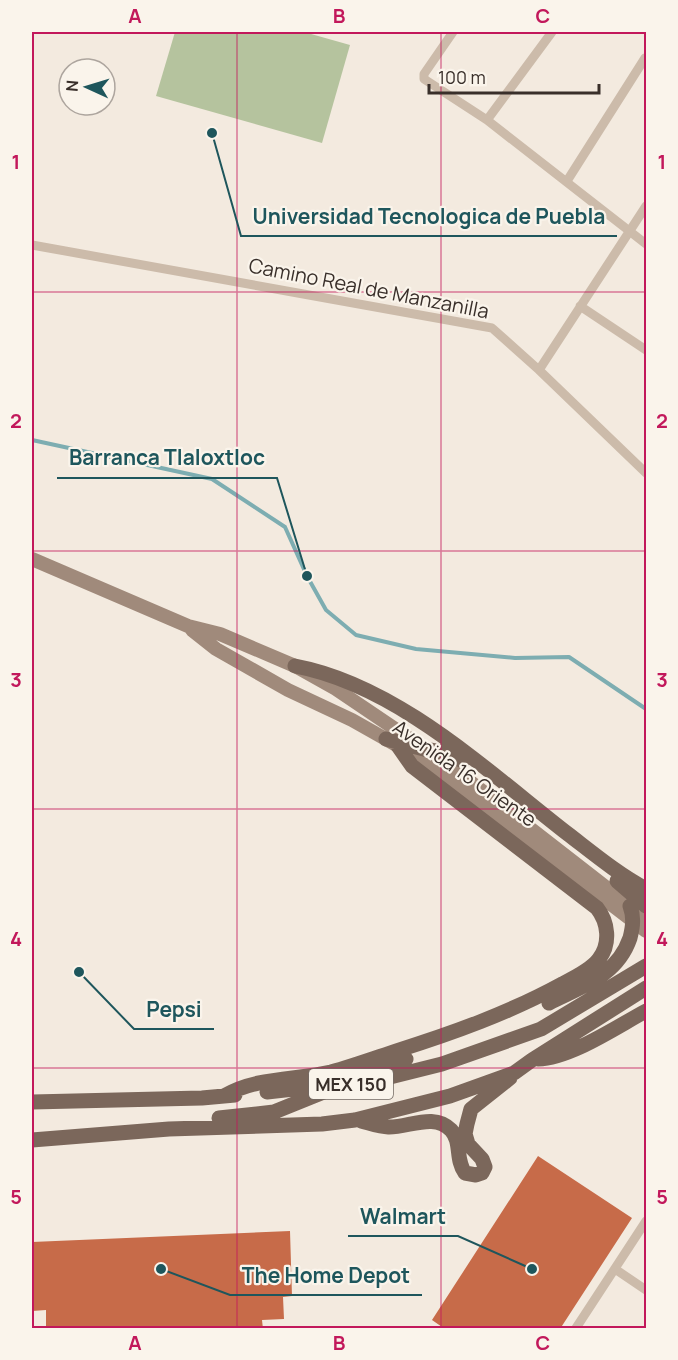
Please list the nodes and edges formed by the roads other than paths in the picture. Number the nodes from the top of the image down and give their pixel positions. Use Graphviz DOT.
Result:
graph roads {
  1 [pos="453,32"];
  2 [pos="552,32"];
  3 [pos="645,58"];
  4 [pos="487,120"];
  5 [pos="567,181"];
  6 [pos="646,206"];
  7 [pos="629,231"];
  8 [pos="646,244"];
  9 [pos="32,245"];
  10 [pos="580,306"];
  11 [pos="646,350"];
  12 [pos="539,370"];
  13 [pos="646,473"];
  14 [pos="32,559"];
  15 [pos="188,626"];
  16 [pos="295,666"];
  17 [pos="392,742"];
  18 [pos="424,749"];
  19 [pos="646,889"];
  20 [pos="630,906"];
  21 [pos="646,906"];
  22 [pos="642,923"];
  23 [pos="646,966"];
  24 [pos="646,974"];
  25 [pos="627,978"];
  26 [pos="646,988"];
  27 [pos="646,1011"];
  28 [pos="532,1060"];
  29 [pos="514,1074"];
  30 [pos="341,1085"];
  31 [pos="224,1095"];
  32 [pos="32,1102"];
  33 [pos="355,1120"];
  34 [pos="169,1129"];
  35 [pos="32,1140"];
  36 [pos="646,1221"];
  37 [pos="615,1269"];
  38 [pos="646,1290"];
  39 [pos="578,1326"];
  40 [pos="589,1329"];
  1 -- 4 [label="street"];
  2 -- 4 [label="street"];
  3 -- 5 [label="street"];
  4 -- 5 [label="street"];
  5 -- 7 [label="street"];
  6 -- 7 [label="street"];
  7 -- 8 [label="street"];
  7 -- 10 [label="street"];
  9 -- 12 [label="street, Camino Real de Manzanilla"];
  10 -- 11 [label="street"];
  10 -- 12 [label="street"];
  12 -- 13 [label="street, Camino Real de Manzanilla"];
  14 -- 15 [label="main road"];
  15 -- 16 [label="main road, Avenida 16 Oriente"];
  15 -- 17 [label="main road, Avenida 16 Oriente"];
  16 -- 18 [label="main road, Avenida 16 Oriente"];
  16 -- 19 [label="main road"];
  17 -- 18 [label="main road"];
  17 -- 22 [label="main road, Avenida 16 Oriente"];
  17 -- 31 [label="main road"];
  18 -- 20 [label="main road, Avenida 16 Oriente"];
  18 -- 21 [label="main road"];
  20 -- 22 [label="main road"];
  22 -- 30 [label="main road"];
  23 -- 25 [label="main road, MEX 150"];
  24 -- 25 [label="main road"];
  25 -- 30 [label="main road, MEX 150"];
  26 -- 28 [label="main road, MEX 150"];
  27 -- 28 [label="main road"];
  28 -- 29 [label="main road, MEX 150"];
  29 -- 33 [label="main road, MEX 150"];
  29 -- 33 [label="main road"];
  30 -- 31 [label="main road, MEX 150"];
  30 -- 34 [label="main road"];
  31 -- 32 [label="main road, MEX 150"];
  33 -- 34 [label="main road, MEX 150"];
  34 -- 35 [label="main road, MEX 150"];
  36 -- 37 [label="street"];
  37 -- 38 [label="street"];
  37 -- 39 [label="street"];
  39 -- 40 [label="street"];
}
